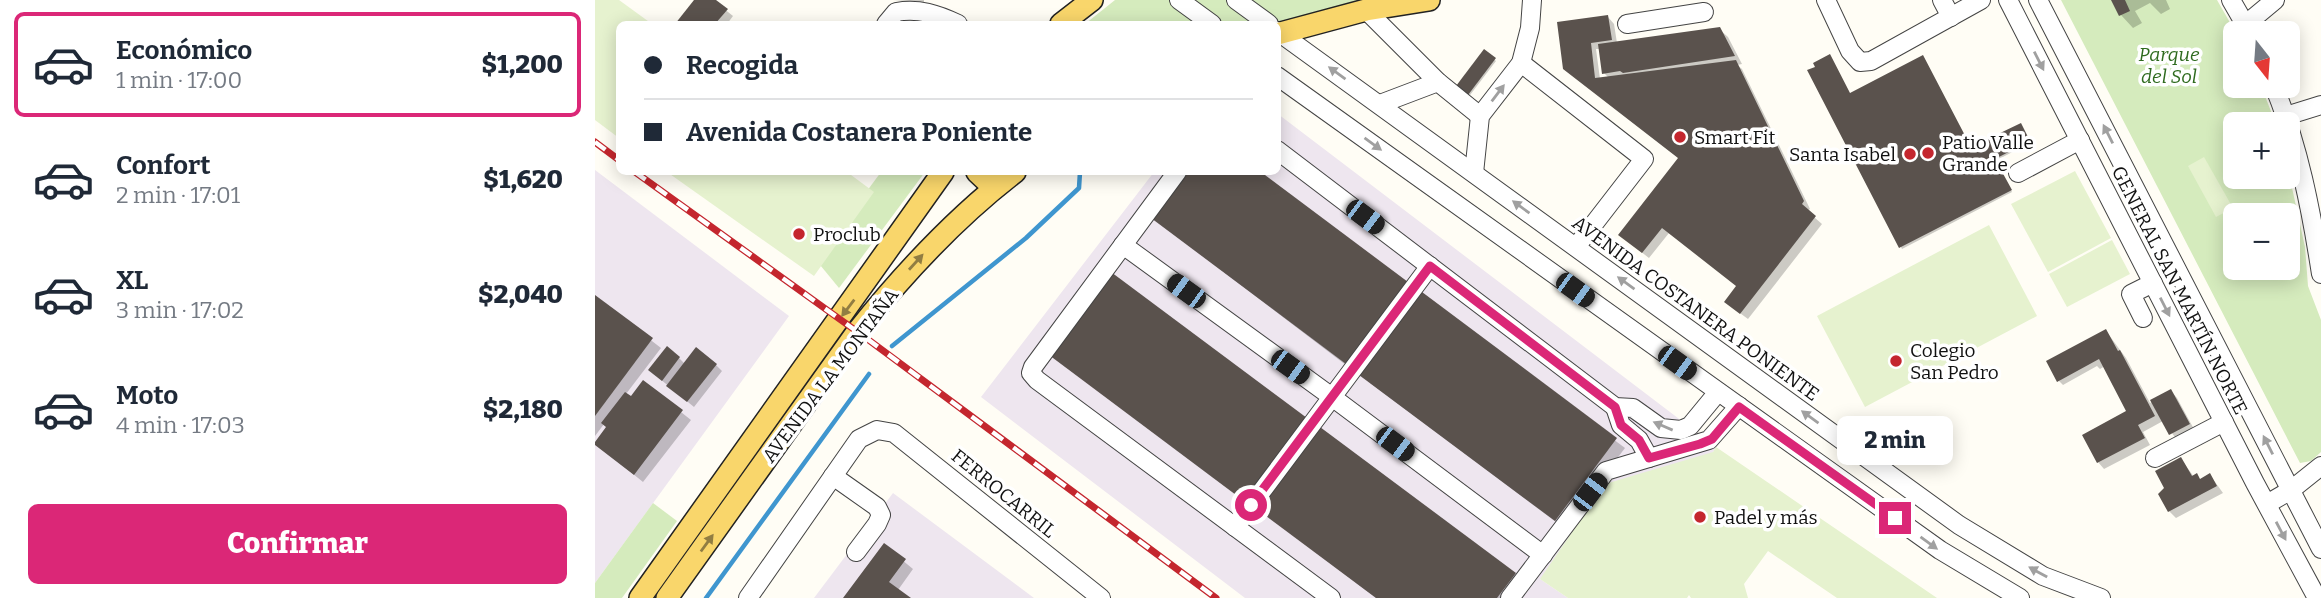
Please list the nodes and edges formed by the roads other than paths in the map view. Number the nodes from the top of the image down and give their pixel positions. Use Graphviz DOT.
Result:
graph roads {
  1 [pos="1092,0"];
  2 [pos="1179,0"];
  3 [pos="1236,0"];
  4 [pos="1429,0"];
  5 [pos="1532,0"];
  6 [pos="1826,0"];
  7 [pos="1942,0"];
  8 [pos="1981,0"];
  9 [pos="2008,0"];
  10 [pos="2038,0"];
  11 [pos="2231,0"];
  12 [pos="2275,0"];
  13 [pos="1666,9"];
  14 [pos="1366,10"];
  15 [pos="1704,12"];
  16 [pos="1951,17"];
  17 [pos="888,21"];
  18 [pos="943,21"];
  19 [pos="1065,21"];
  20 [pos="1208,21"];
  21 [pos="1264,21"];
  22 [pos="2243,21"];
  23 [pos="2255,21"];
  24 [pos="1627,24"];
  25 [pos="1281,29"];
  26 [pos="1281,34"];
  27 [pos="1521,63"];
  28 [pos="1281,79"];
  29 [pos="1438,82"];
  30 [pos="1380,104"];
  31 [pos="2321,105"];
  32 [pos="2299,112"];
  33 [pos="1480,116"];
  34 [pos="2080,141"];
  35 [pos="1281,153"];
  36 [pos="2300,165"];
  37 [pos="1475,173"];
  38 [pos="2018,173"];
  39 [pos="941,175"];
  40 [pos="980,175"];
  41 [pos="1010,175"];
  42 [pos="1175,175"];
  43 [pos="994,188"];
  44 [pos="1123,245"];
  45 [pos="1576,247"];
  46 [pos="2320,264"];
  47 [pos="1430,266"];
  48 [pos="2153,283"];
  49 [pos="2143,318"];
  50 [pos="1718,392"];
  51 [pos="1332,397"];
  52 [pos="1615,407"];
  53 [pos="1739,407"];
  54 [pos="2224,422"];
  55 [pos="1649,458"];
  56 [pos="2155,458"];
  57 [pos="2321,466"];
  58 [pos="833,476"];
  59 [pos="2291,490"];
  60 [pos="2267,505"];
  61 [pos="1235,527"];
  62 [pos="2321,549"];
  63 [pos="856,552"];
  64 [pos="1543,555"];
  65 [pos="2001,592"];
  66 [pos="640,598"];
  67 [pos="667,598"];
  68 [pos="747,598"];
  69 [pos="1101,598"];
  70 [pos="1331,598"];
  71 [pos="1510,598"];
  72 [pos="2020,598"];
  73 [pos="2101,598"];
  74 [pos="2317,598"];
  1 -- 19 [label="main road"];
  2 -- 20 [label="street"];
  3 -- 21 [label="street, AVENIDA COSTANERA PONIENTE"];
  4 -- 14 [label="main road"];
  5 -- 27 [label="street"];
  6 -- 16 [label="street"];
  7 -- 16 [label="street"];
  8 -- 16 [label="street"];
  9 -- 34 [label="street, GENERAL SAN MARTÍN NORTE, one-way"];
  59 -- 10 [label="street, GENERAL SAN MARTÍN NORTE, one-way"];
  11 -- 22 [label="street"];
  12 -- 23 [label="street"];
  13 -- 15 [label="street"];
  13 -- 24 [label="street"];
  14 -- 25 [label="main road"];
  14 -- 29 [label="street"];
  17 -- 18 [label="street"];
  30 -- 26 [label="street, AVENIDA COSTANERA PONIENTE, one-way"];
  33 -- 27 [label="street, one-way"];
  27 -- 45 [label="street"];
  28 -- 50 [label="street, one-way"];
  29 -- 30 [label="street"];
  29 -- 33 [label="street"];
  30 -- 37 [label="street, AVENIDA COSTANERA PONIENTE"];
  31 -- 32 [label="street"];
  33 -- 37 [label="street"];
  34 -- 38 [label="street"];
  34 -- 48 [label="street, GENERAL SAN MARTÍN NORTE"];
  35 -- 47 [label="street"];
  36 -- 46 [label="street"];
  45 -- 37 [label="street, AVENIDA COSTANERA PONIENTE, one-way"];
  39 -- 66 [label="main road, AVENIDA LA MONTAÑA, one-way"];
  40 -- 43 [label="main road"];
  41 -- 43 [label="main road, AVENIDA LA MONTAÑA"];
  42 -- 44 [label="street"];
  67 -- 43 [label="main road, AVENIDA LA MONTAÑA, one-way"];
  44 -- 51 [label="street"];
  44 -- 61 [label="street"];
  73 -- 45 [label="street, AVENIDA COSTANERA PONIENTE, one-way"];
  47 -- 51 [label="street"];
  47 -- 52 [label="street"];
  48 -- 49 [label="street"];
  48 -- 54 [label="street, GENERAL SAN MARTÍN NORTE, one-way"];
  50 -- 52 [label="street, one-way"];
  50 -- 53 [label="street"];
  51 -- 61 [label="street"];
  51 -- 64 [label="street"];
  52 -- 55 [label="street"];
  53 -- 55 [label="street"];
  53 -- 65 [label="street, one-way"];
  54 -- 56 [label="street"];
  54 -- 60 [label="street, GENERAL SAN MARTÍN NORTE"];
  55 -- 64 [label="street"];
  57 -- 59 [label="street"];
  58 -- 63 [label="street"];
  58 -- 68 [label="street"];
  58 -- 69 [label="street, FERROCARRIL"];
  59 -- 60 [label="street"];
  59 -- 62 [label="street, GENERAL SAN MARTÍN NORTE"];
  60 -- 74 [label="street, GENERAL SAN MARTÍN NORTE, one-way"];
  61 -- 70 [label="street"];
  64 -- 71 [label="street"];
  65 -- 72 [label="street"];
}
